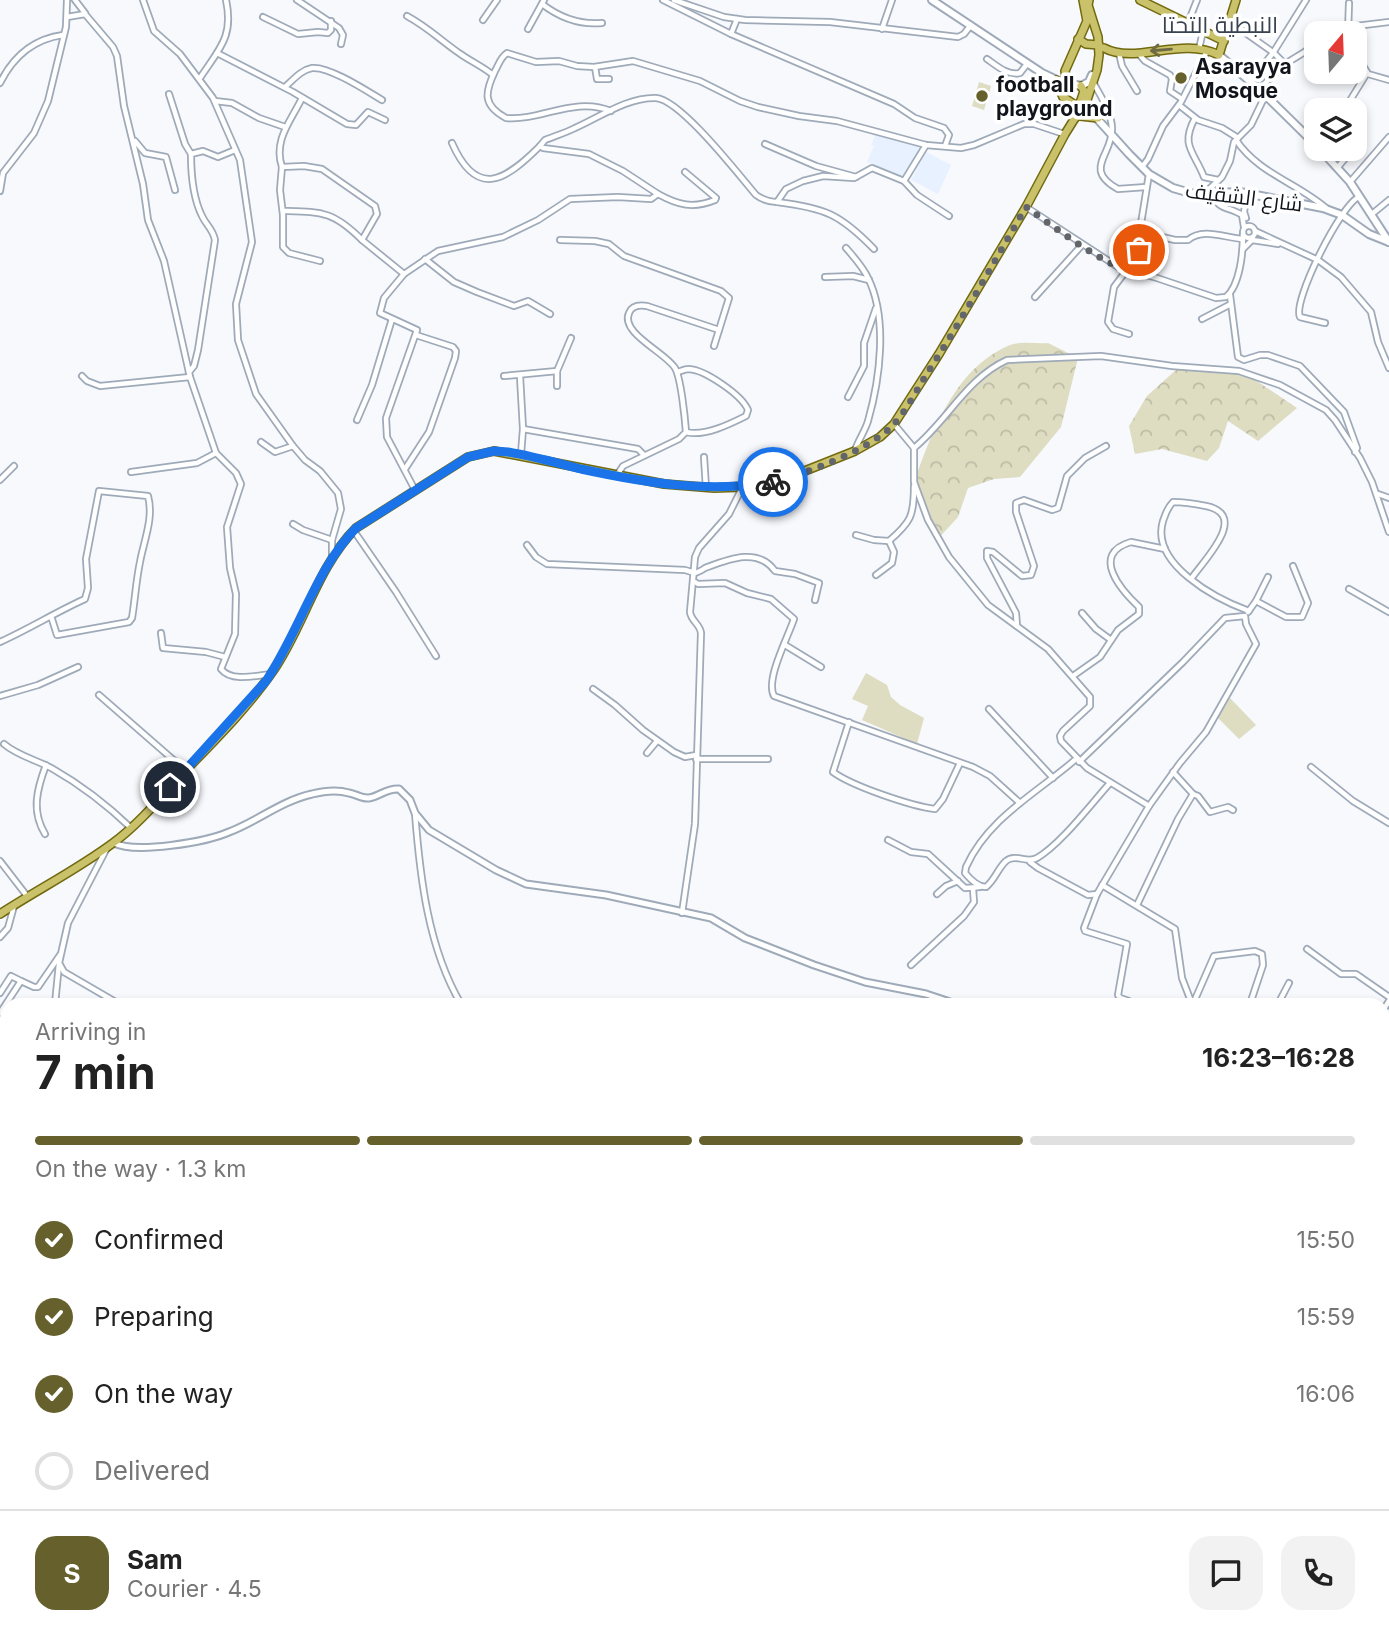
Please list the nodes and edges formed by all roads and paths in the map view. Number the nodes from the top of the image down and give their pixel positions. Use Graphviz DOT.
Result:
graph roads {
  1 [pos="68,0"];
  2 [pos="75,0"];
  3 [pos="143,0"];
  4 [pos="226,0"];
  5 [pos="297,0"];
  6 [pos="497,0"];
  7 [pos="663,0"];
  8 [pos="674,0"];
  9 [pos="892,0"];
  10 [pos="932,0"];
  11 [pos="1083,0"];
  12 [pos="1089,0"];
  13 [pos="1140,0"];
  14 [pos="1197,0"];
  15 [pos="1306,0"];
  16 [pos="1235,1"];
  17 [pos="543,2"];
  18 [pos="1349,3"];
  19 [pos="85,14"];
  20 [pos="407,16"];
  21 [pos="67,17"];
  22 [pos="263,17"];
  23 [pos="737,19"];
  24 [pos="483,20"];
  25 [pos="1348,21"];
  26 [pos="331,22"];
  27 [pos="1230,22"];
  28 [pos="1389,22"];
  29 [pos="602,23"];
  30 [pos="1188,24"];
  31 [pos="971,25"];
  32 [pos="1085,27"];
  33 [pos="1096,27"];
  34 [pos="1367,27"];
  35 [pos="528,29"];
  36 [pos="882,29"];
  37 [pos="1203,32"];
  38 [pos="731,34"];
  39 [pos="64,35"];
  40 [pos="1078,39"];
  41 [pos="1224,41"];
  42 [pos="1100,43"];
  43 [pos="341,44"];
  44 [pos="1203,50"];
  45 [pos="1138,52"];
  46 [pos="1304,52"];
  47 [pos="217,53"];
  48 [pos="1119,53"];
  49 [pos="1273,53"];
  50 [pos="1219,55"];
  51 [pos="987,59"];
  52 [pos="1027,64"];
  53 [pos="1285,64"];
  54 [pos="1097,65"];
  55 [pos="595,67"];
  56 [pos="1065,71"];
  57 [pos="1367,73"];
  58 [pos="493,75"];
  59 [pos="199,78"];
  60 [pos="609,79"];
  61 [pos="1389,79"];
  62 [pos="1055,80"];
  63 [pos="1250,81"];
  64 [pos="1093,82"];
  65 [pos="0,83"];
  66 [pos="1067,83"];
  67 [pos="1081,86"];
  68 [pos="285,87"];
  69 [pos="1259,89"];
  70 [pos="1137,92"];
  71 [pos="169,94"];
  72 [pos="1265,96"];
  73 [pos="302,98"];
  74 [pos="1182,99"];
  75 [pos="382,100"];
  76 [pos="1086,100"];
  77 [pos="215,102"];
  78 [pos="1179,105"];
  79 [pos="1078,107"];
  80 [pos="611,111"];
  81 [pos="1077,117"];
  82 [pos="1098,118"];
  83 [pos="1195,118"];
  84 [pos="385,120"];
  85 [pos="285,127"];
  86 [pos="1304,133"];
  87 [pos="1065,134"];
  88 [pos="1112,136"];
  89 [pos="132,137"];
  90 [pos="1389,137"];
  91 [pos="1237,139"];
  92 [pos="452,143"];
  93 [pos="765,144"];
  94 [pos="926,145"];
  95 [pos="540,146"];
  96 [pos="945,146"];
  97 [pos="235,150"];
  98 [pos="191,154"];
  99 [pos="1332,161"];
  100 [pos="1343,161"];
  101 [pos="282,167"];
  102 [pos="1142,167"];
  103 [pos="1338,167"];
  104 [pos="1,172"];
  105 [pos="685,172"];
  106 [pos="1149,174"];
  107 [pos="856,177"];
  108 [pos="1219,180"];
  109 [pos="904,181"];
  110 [pos="1350,182"];
  111 [pos="1146,187"];
  112 [pos="175,190"];
  113 [pos="0,191"];
  114 [pos="1247,193"];
  115 [pos="658,194"];
  116 [pos="1203,194"];
  117 [pos="1213,194"];
  118 [pos="1360,197"];
  119 [pos="1389,200"];
  120 [pos="777,202"];
  121 [pos="1026,207"];
  122 [pos="1328,209"];
  123 [pos="283,211"];
  124 [pos="1372,214"];
  125 [pos="1342,215"];
  126 [pos="949,216"];
  127 [pos="1246,226"];
  128 [pos="1255,231"];
  129 [pos="1141,232"];
  130 [pos="1243,237"];
  131 [pos="1252,239"];
  132 [pos="362,240"];
  133 [pos="560,240"];
  134 [pos="1389,242"];
  135 [pos="1282,244"];
  136 [pos="1082,245"];
  137 [pos="846,248"];
  138 [pos="873,249"];
  139 [pos="1242,250"];
  140 [pos="424,259"];
  141 [pos="1318,260"];
  142 [pos="320,261"];
  143 [pos="1126,271"];
  144 [pos="1133,273"];
  145 [pos="404,274"];
  146 [pos="825,277"];
  147 [pos="869,279"];
  148 [pos="1229,294"];
  149 [pos="1035,297"];
  150 [pos="1231,304"];
  151 [pos="876,307"];
  152 [pos="550,314"];
  153 [pos="392,319"];
  154 [pos="1202,319"];
  155 [pos="1325,323"];
  156 [pos="719,330"];
  157 [pos="1129,334"];
  158 [pos="416,335"];
  159 [pos="571,338"];
  160 [pos="714,346"];
  161 [pos="1389,368"];
  162 [pos="557,371"];
  163 [pos="678,372"];
  164 [pos="189,375"];
  165 [pos="82,376"];
  166 [pos="504,376"];
  167 [pos="520,376"];
  168 [pos="557,386"];
  169 [pos="848,397"];
  170 [pos="357,420"];
  171 [pos="894,424"];
  172 [pos="523,429"];
  173 [pos="686,432"];
  174 [pos="261,442"];
  175 [pos="293,446"];
  176 [pos="1106,446"];
  177 [pos="914,448"];
  178 [pos="855,451"];
  179 [pos="1355,452"];
  180 [pos="216,453"];
  181 [pos="521,454"];
  182 [pos="644,455"];
  183 [pos="704,457"];
  184 [pos="14,466"];
  185 [pos="405,469"];
  186 [pos="131,472"];
  187 [pos="616,475"];
  188 [pos="0,480"];
  189 [pos="914,482"];
  190 [pos="743,487"];
  191 [pos="706,488"];
  192 [pos="416,492"];
  193 [pos="1377,494"];
  194 [pos="1389,498"];
  195 [pos="293,524"];
  196 [pos="354,531"];
  197 [pos="1389,532"];
  198 [pos="856,535"];
  199 [pos="332,540"];
  200 [pos="889,541"];
  201 [pos="527,545"];
  202 [pos="1165,549"];
  203 [pos="332,558"];
  204 [pos="1293,566"];
  205 [pos="695,573"];
  206 [pos="876,575"];
  207 [pos="1268,577"];
  208 [pos="1191,579"];
  209 [pos="695,582"];
  210 [pos="1349,589"];
  211 [pos="815,600"];
  212 [pos="1256,601"];
  213 [pos="1389,612"];
  214 [pos="1082,613"];
  215 [pos="1247,613"];
  216 [pos="51,616"];
  217 [pos="1017,626"];
  218 [pos="161,633"];
  219 [pos="1111,640"];
  220 [pos="0,642"];
  221 [pos="785,645"];
  222 [pos="436,656"];
  223 [pos="225,657"];
  224 [pos="78,667"];
  225 [pos="821,667"];
  226 [pos="271,674"];
  227 [pos="1073,676"];
  228 [pos="593,689"];
  229 [pos="99,695"];
  230 [pos="0,696"];
  231 [pos="989,709"];
  232 [pos="849,722"];
  233 [pos="657,741"];
  234 [pos="4,744"];
  235 [pos="647,752"];
  236 [pos="696,757"];
  237 [pos="768,759"];
  238 [pos="1078,761"];
  239 [pos="960,763"];
  240 [pos="46,765"];
  241 [pos="1311,767"];
  242 [pos="186,771"];
  243 [pos="1173,772"];
  244 [pos="1053,778"];
  245 [pos="1110,783"];
  246 [pos="1193,794"];
  247 [pos="1020,803"];
  248 [pos="1149,806"];
  249 [pos="1233,810"];
  250 [pos="415,813"];
  251 [pos="1389,823"];
  252 [pos="131,828"];
  253 [pos="46,834"];
  254 [pos="888,840"];
  255 [pos="111,845"];
  256 [pos="0,861"];
  257 [pos="1030,862"];
  258 [pos="958,881"];
  259 [pos="1102,885"];
  260 [pos="981,886"];
  261 [pos="973,889"];
  262 [pos="937,894"];
  263 [pos="1097,894"];
  264 [pos="27,896"];
  265 [pos="14,905"];
  266 [pos="1137,905"];
  267 [pos="682,913"];
  268 [pos="0,914"];
  269 [pos="0,937"];
  270 [pos="1307,949"];
  271 [pos="60,954"];
  272 [pos="59,964"];
  273 [pos="911,965"];
  274 [pos="21,981"];
  275 [pos="1289,983"];
  276 [pos="0,993"];
  277 [pos="10,998"];
  278 [pos="56,998"];
  279 [pos="109,998"];
  280 [pos="458,998"];
  281 [pos="938,998"];
  282 [pos="1120,998"];
  283 [pos="1190,998"];
  284 [pos="1195,998"];
  285 [pos="1252,998"];
  286 [pos="1281,998"];
  287 [pos="1388,998"];
  1 -- 21 [label="street"];
  2 -- 19 [label="street"];
  3 -- 59 [label="street"];
  4 -- 47 [label="street"];
  5 -- 26 [label="street"];
  6 -- 24 [label="street"];
  7 -- 38 [label="street"];
  8 -- 23 [label="street"];
  9 -- 36 [label="street"];
  10 -- 31 [label="main road"];
  11 -- 32 [label="main road"];
  12 -- 33 [label="main road"];
  13 -- 30 [label="main road"];
  14 -- 30 [label="street"];
  15 -- 49 [label="street"];
  16 -- 27 [label="main road"];
  17 -- 29 [label="street"];
  17 -- 35 [label="street"];
  18 -- 25 [label="street"];
  19 -- 21 [label="street"];
  19 -- 89 [label="street"];
  20 -- 58 [label="street"];
  21 -- 39 [label="street"];
  22 -- 26 [label="street"];
  23 -- 36 [label="street"];
  23 -- 38 [label="street"];
  26 -- 43 [label="street"];
  27 -- 41 [label="main road"];
  27 -- 49 [label="street"];
  28 -- 34 [label="street"];
  30 -- 37 [label="main road"];
  31 -- 36 [label="street"];
  31 -- 52 [label="main road"];
  32 -- 33 [label="main road"];
  32 -- 40 [label="main road"];
  33 -- 42 [label="main road"];
  37 -- 41 [label="main road"];
  37 -- 44 [label="street"];
  38 -- 96 [label="street"];
  39 -- 65 [label="street"];
  39 -- 104 [label="street"];
  40 -- 42 [label="main road"];
  40 -- 56 [label="main road"];
  41 -- 50 [label="main road"];
  42 -- 48 [label="main road"];
  42 -- 54 [label="main road"];
  44 -- 45 [label="main road, one-way"];
  44 -- 50 [label="main road"];
  44 -- 74 [label="street"];
  45 -- 48 [label="main road"];
  45 -- 74 [label="street"];
  46 -- 53 [label="street"];
  47 -- 59 [label="street"];
  47 -- 68 [label="street"];
  48 -- 70 [label="street"];
  49 -- 53 [label="street"];
  49 -- 63 [label="street"];
  50 -- 63 [label="main road"];
  51 -- 52 [label="street"];
  52 -- 62 [label="main road"];
  53 -- 69 [label="street"];
  54 -- 64 [label="main road"];
  54 -- 67 [label="main road"];
  55 -- 58 [label="street"];
  55 -- 60 [label="street"];
  55 -- 94 [label="street"];
  56 -- 62 [label="main road"];
  56 -- 66 [label="main road"];
  57 -- 61 [label="street"];
  58 -- 80 [label="street"];
  59 -- 77 [label="street"];
  62 -- 66 [label="main road"];
  62 -- 79 [label="main road"];
  63 -- 69 [label="main road"];
  64 -- 76 [label="main road"];
  64 -- 88 [label="street"];
  66 -- 67 [label="main road"];
  67 -- 79 [label="main road"];
  68 -- 73 [label="street"];
  68 -- 75 [label="street"];
  69 -- 72 [label="main road"];
  71 -- 98 [label="street"];
  72 -- 86 [label="main road"];
  72 -- 91 [label="street"];
  73 -- 84 [label="street"];
  73 -- 85 [label="street"];
  74 -- 78 [label="street"];
  76 -- 81 [label="main road"];
  76 -- 82 [label="main road, شارع الشقيف"];
  77 -- 85 [label="street"];
  77 -- 97 [label="street"];
  78 -- 83 [label="street"];
  78 -- 102 [label="street"];
  79 -- 81 [label="main road"];
  80 -- 95 [label="street"];
  80 -- 120 [label="street"];
  81 -- 82 [label="main road"];
  81 -- 87 [label="main road"];
  82 -- 88 [label="main road, شارع الشقيف"];
  83 -- 91 [label="street"];
  83 -- 108 [label="street"];
  85 -- 101 [label="street"];
  87 -- 96 [label="street"];
  87 -- 121 [label="main road"];
  88 -- 102 [label="main road, شارع الشقيف"];
  88 -- 111 [label="street"];
  89 -- 112 [label="street"];
  89 -- 164 [label="street"];
  90 -- 110 [label="street"];
  91 -- 108 [label="street"];
  91 -- 122 [label="street"];
  92 -- 95 [label="street"];
  93 -- 107 [label="street"];
  94 -- 96 [label="street"];
  94 -- 109 [label="street"];
  95 -- 115 [label="street"];
  97 -- 98 [label="street"];
  97 -- 175 [label="street"];
  98 -- 164 [label="street"];
  99 -- 103 [label="main road"];
  100 -- 103 [label="street"];
  101 -- 123 [label="street"];
  101 -- 132 [label="street"];
  102 -- 106 [label="main road, شارع الشقيف"];
  103 -- 110 [label="main road"];
  104 -- 113 [label="street"];
  105 -- 115 [label="street"];
  106 -- 111 [label="street"];
  106 -- 116 [label="main road, شارع الشقيف"];
  107 -- 109 [label="street"];
  107 -- 120 [label="street"];
  108 -- 116 [label="street"];
  109 -- 126 [label="street"];
  110 -- 118 [label="main road"];
  111 -- 129 [label="street"];
  114 -- 117 [label="main road, شارع الشقيف"];
  114 -- 122 [label="main road, شارع الشقيف"];
  114 -- 127 [label="street"];
  115 -- 140 [label="street"];
  116 -- 117 [label="main road, شارع الشقيف"];
  117 -- 127 [label="street"];
  118 -- 124 [label="main road"];
  118 -- 125 [label="street"];
  119 -- 124 [label="street"];
  120 -- 138 [label="street"];
  121 -- 136 [label="street"];
  121 -- 171 [label="main road"];
  122 -- 125 [label="main road, شارع الشقيف"];
  123 -- 132 [label="street"];
  123 -- 142 [label="street"];
  124 -- 134 [label="main road"];
  125 -- 134 [label="main road, شارع الشقيف"];
  125 -- 141 [label="street"];
  127 -- 128 [label="street"];
  127 -- 130 [label="street"];
  128 -- 131 [label="street"];
  128 -- 135 [label="street"];
  129 -- 130 [label="street"];
  129 -- 144 [label="street"];
  130 -- 131 [label="street"];
  130 -- 139 [label="street"];
  131 -- 135 [label="street"];
  131 -- 139 [label="street"];
  132 -- 145 [label="street"];
  133 -- 156 [label="street"];
  135 -- 141 [label="street"];
  136 -- 143 [label="street"];
  136 -- 149 [label="street"];
  137 -- 147 [label="street"];
  139 -- 148 [label="street"];
  140 -- 145 [label="street"];
  140 -- 152 [label="street"];
  141 -- 155 [label="street"];
  141 -- 161 [label="street"];
  143 -- 144 [label="street"];
  143 -- 157 [label="street"];
  144 -- 148 [label="street"];
  145 -- 153 [label="street"];
  146 -- 147 [label="street"];
  147 -- 151 [label="street"];
  148 -- 150 [label="street"];
  150 -- 154 [label="street"];
  150 -- 179 [label="street"];
  151 -- 169 [label="street"];
  151 -- 178 [label="street"];
  153 -- 158 [label="street"];
  153 -- 170 [label="street"];
  156 -- 160 [label="street"];
  156 -- 163 [label="street"];
  158 -- 185 [label="street"];
  158 -- 185 [label="street"];
  159 -- 162 [label="street"];
  162 -- 167 [label="street"];
  162 -- 168 [label="street"];
  163 -- 173 [label="street"];
  163 -- 173 [label="street"];
  164 -- 165 [label="street"];
  164 -- 180 [label="street"];
  166 -- 167 [label="street"];
  167 -- 172 [label="street"];
  171 -- 177 [label="street"];
  171 -- 178 [label="main road"];
  172 -- 181 [label="street"];
  172 -- 182 [label="street"];
  173 -- 182 [label="street"];
  174 -- 175 [label="street"];
  175 -- 199 [label="street"];
  176 -- 217 [label="street"];
  177 -- 179 [label="street"];
  177 -- 189 [label="street"];
  178 -- 190 [label="main road"];
  179 -- 193 [label="street"];
  180 -- 186 [label="street"];
  180 -- 223 [label="street"];
  181 -- 187 [label="main road"];
  181 -- 192 [label="main road"];
  182 -- 187 [label="street"];
  183 -- 191 [label="street"];
  184 -- 188 [label="street"];
  185 -- 192 [label="street"];
  187 -- 191 [label="main road"];
  189 -- 200 [label="street"];
  189 -- 217 [label="street"];
  190 -- 191 [label="main road"];
  190 -- 205 [label="street"];
  192 -- 196 [label="main road"];
  193 -- 194 [label="street"];
  193 -- 197 [label="street"];
  195 -- 199 [label="street"];
  196 -- 203 [label="main road"];
  196 -- 222 [label="street"];
  198 -- 200 [label="street"];
  199 -- 203 [label="street"];
  200 -- 206 [label="street"];
  201 -- 205 [label="street"];
  202 -- 208 [label="street"];
  202 -- 208 [label="street"];
  202 -- 219 [label="street"];
  203 -- 226 [label="main road"];
  204 -- 212 [label="street"];
  205 -- 209 [label="street"];
  205 -- 211 [label="street"];
  207 -- 212 [label="street"];
  208 -- 215 [label="street"];
  209 -- 221 [label="street"];
  209 -- 236 [label="street"];
  210 -- 213 [label="street"];
  212 -- 215 [label="street"];
  214 -- 219 [label="street"];
  215 -- 238 [label="street"];
  215 -- 243 [label="street"];
  216 -- 216 [label="street"];
  216 -- 220 [label="street"];
  217 -- 227 [label="street"];
  218 -- 223 [label="street"];
  219 -- 227 [label="street"];
  221 -- 225 [label="street"];
  221 -- 232 [label="street"];
  223 -- 226 [label="street"];
  224 -- 230 [label="street"];
  226 -- 242 [label="main road"];
  227 -- 238 [label="street"];
  228 -- 233 [label="street"];
  229 -- 242 [label="street"];
  231 -- 244 [label="street"];
  232 -- 239 [label="street"];
  232 -- 239 [label="street"];
  233 -- 235 [label="street"];
  233 -- 236 [label="street"];
  234 -- 240 [label="street"];
  236 -- 237 [label="street"];
  236 -- 267 [label="street"];
  238 -- 244 [label="street"];
  238 -- 245 [label="street"];
  239 -- 247 [label="street"];
  240 -- 252 [label="street"];
  240 -- 253 [label="street"];
  241 -- 251 [label="street"];
  242 -- 252 [label="main road"];
  243 -- 246 [label="street"];
  243 -- 248 [label="street"];
  244 -- 247 [label="street"];
  245 -- 248 [label="street"];
  245 -- 257 [label="street"];
  246 -- 249 [label="street"];
  246 -- 266 [label="street"];
  247 -- 260 [label="street"];
  248 -- 259 [label="street"];
  250 -- 255 [label="street"];
  250 -- 267 [label="street"];
  250 -- 280 [label="street"];
  252 -- 255 [label="main road"];
  254 -- 258 [label="street"];
  255 -- 264 [label="main road"];
  255 -- 271 [label="street"];
  256 -- 264 [label="street"];
  257 -- 260 [label="street"];
  257 -- 263 [label="street"];
  258 -- 261 [label="street"];
  258 -- 262 [label="street"];
  259 -- 263 [label="street"];
  259 -- 266 [label="street"];
  260 -- 261 [label="street"];
  261 -- 273 [label="street"];
  263 -- 282 [label="street"];
  264 -- 265 [label="main road"];
  265 -- 268 [label="main road"];
  265 -- 269 [label="street"];
  266 -- 283 [label="street"];
  267 -- 281 [label="street"];
  270 -- 287 [label="street"];
  271 -- 272 [label="street"];
  271 -- 274 [label="street"];
  272 -- 278 [label="street"];
  272 -- 279 [label="street"];
  274 -- 276 [label="street"];
  274 -- 277 [label="street"];
  275 -- 286 [label="street"];
  284 -- 285 [label="street"];
}
